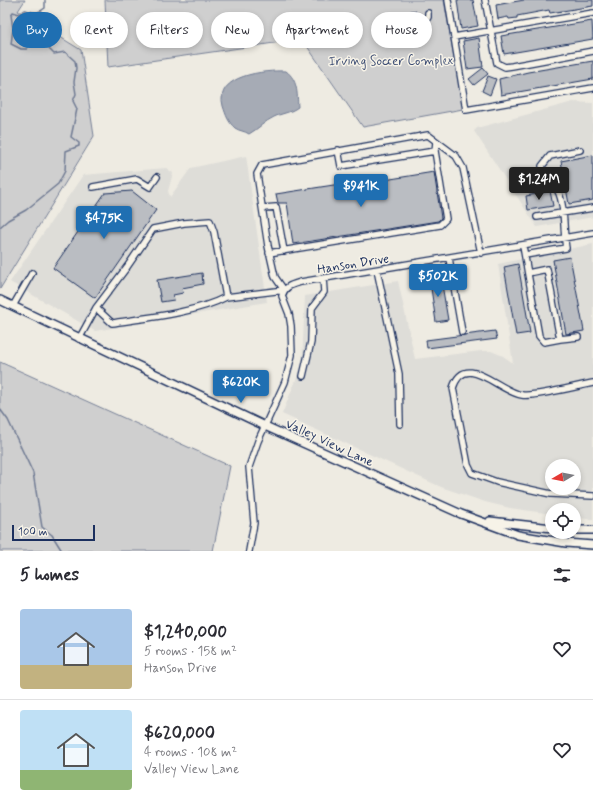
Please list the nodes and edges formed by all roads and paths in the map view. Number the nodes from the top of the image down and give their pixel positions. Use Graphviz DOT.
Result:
graph roads {
  1 [pos="448,0"];
  2 [pos="485,0"];
  3 [pos="593,13"];
  4 [pos="490,31"];
  5 [pos="454,37"];
  6 [pos="593,51"];
  7 [pos="593,88"];
  8 [pos="436,142"];
  9 [pos="338,150"];
  10 [pos="435,150"];
  11 [pos="580,150"];
  12 [pos="157,177"];
  13 [pos="93,187"];
  14 [pos="262,208"];
  15 [pos="593,208"];
  16 [pos="562,213"];
  17 [pos="537,217"];
  18 [pos="593,233"];
  19 [pos="564,238"];
  20 [pos="523,246"];
  21 [pos="284,251"];
  22 [pos="269,253"];
  23 [pos="481,253"];
  24 [pos="525,255"];
  25 [pos="449,258"];
  26 [pos="377,270"];
  27 [pos="32,273"];
  28 [pos="528,273"];
  29 [pos="324,278"];
  30 [pos="284,290"];
  31 [pos="226,297"];
  32 [pos="0,300"];
  33 [pos="13,306"];
  34 [pos="96,308"];
  35 [pos="462,332"];
  36 [pos="578,337"];
  37 [pos="79,338"];
  38 [pos="560,339"];
  39 [pos="303,376"];
  40 [pos="593,383"];
  41 [pos="400,424"];
  42 [pos="265,426"];
  43 [pos="593,496"];
  44 [pos="478,520"];
  45 [pos="545,527"];
  46 [pos="581,530"];
  47 [pos="593,530"];
  48 [pos="593,545"];
  49 [pos="249,551"];
  1 -- 5 [label="street"];
  2 -- 4 [label="street"];
  3 -- 4 [label="street"];
  4 -- 5 [label="street"];
  4 -- 6 [label="street"];
  5 -- 7 [label="street"];
  8 -- 9 [label="street"];
  8 -- 10 [label="street"];
  8 -- 23 [label="street"];
  9 -- 10 [label="street"];
  9 -- 14 [label="street"];
  10 -- 21 [label="street"];
  11 -- 16 [label="street"];
  12 -- 13 [label="street"];
  14 -- 21 [label="street"];
  14 -- 22 [label="street"];
  15 -- 16 [label="street"];
  16 -- 17 [label="street"];
  16 -- 19 [label="street"];
  18 -- 19 [label="street, Hanson Drive"];
  19 -- 20 [label="street, Hanson Drive"];
  19 -- 24 [label="street"];
  20 -- 23 [label="street, Hanson Drive"];
  20 -- 24 [label="street"];
  21 -- 22 [label="street"];
  22 -- 30 [label="street"];
  23 -- 25 [label="street, Hanson Drive"];
  24 -- 28 [label="street"];
  25 -- 26 [label="street, Hanson Drive"];
  25 -- 35 [label="street"];
  26 -- 29 [label="street, Hanson Drive"];
  26 -- 41 [label="street"];
  27 -- 33 [label="street"];
  28 -- 38 [label="street"];
  28 -- 38 [label="street"];
  29 -- 30 [label="street, Hanson Drive"];
  29 -- 39 [label="street"];
  30 -- 31 [label="street, Hanson Drive"];
  30 -- 42 [label="street"];
  31 -- 34 [label="street, Hanson Drive"];
  31 -- 34 [label="street"];
  32 -- 33 [label="main road, Valley View Lane"];
  33 -- 37 [label="main road, Valley View Lane"];
  34 -- 37 [label="street"];
  36 -- 38 [label="street"];
  37 -- 42 [label="main road, Valley View Lane"];
  40 -- 43 [label="street"];
  42 -- 44 [label="main road, Valley View Lane"];
  42 -- 49 [label="street"];
  44 -- 45 [label="main road, Valley View Lane"];
  44 -- 48 [label="main road, Valley View Lane"];
  46 -- 47 [label="main road"];
}
